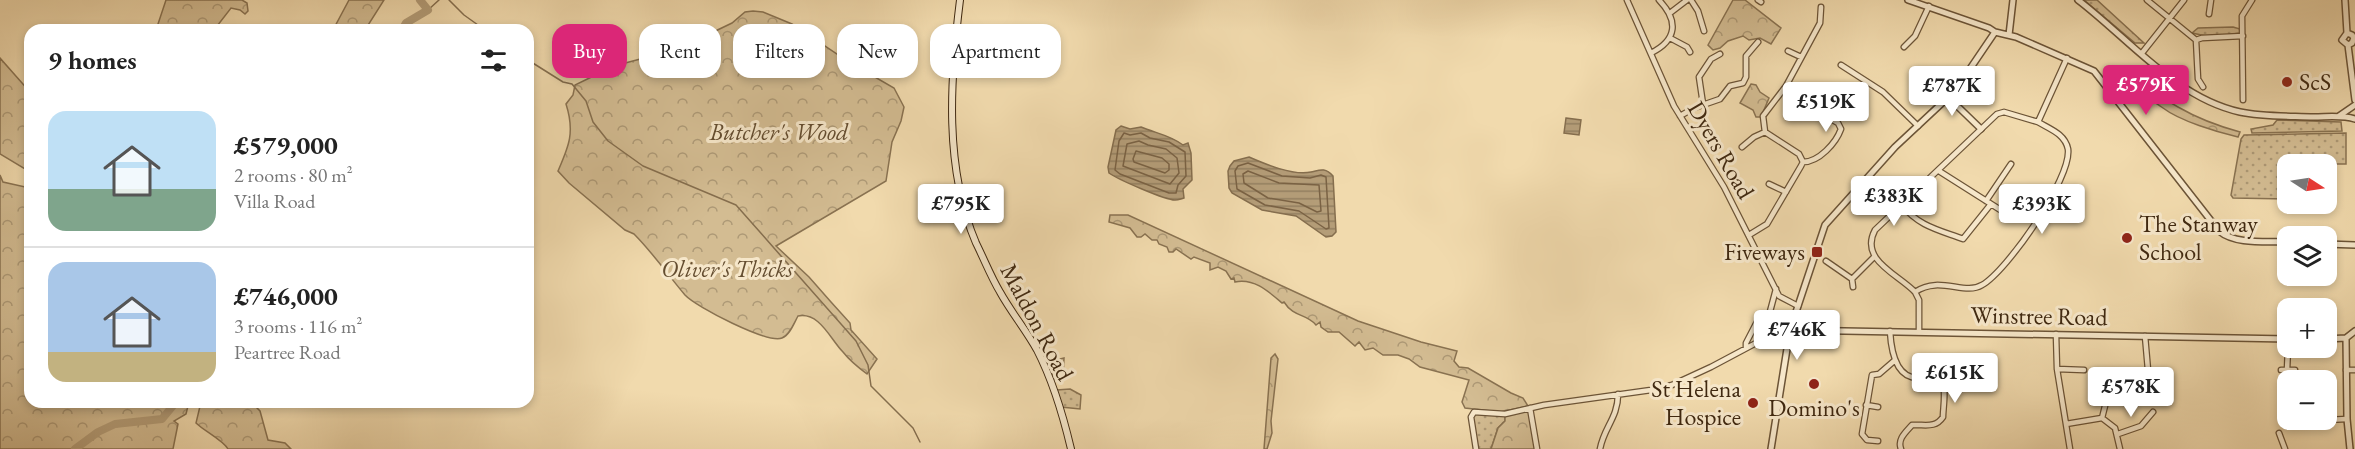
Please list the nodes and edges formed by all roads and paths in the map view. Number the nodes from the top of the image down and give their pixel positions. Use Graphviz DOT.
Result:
graph roads {
  1 [pos="960,0"];
  2 [pos="1627,0"];
  3 [pos="1659,0"];
  4 [pos="1689,0"];
  5 [pos="1908,0"];
  6 [pos="2013,0"];
  7 [pos="2078,0"];
  8 [pos="2147,0"];
  9 [pos="2184,0"];
  10 [pos="2211,0"];
  11 [pos="2252,0"];
  12 [pos="2345,0"];
  13 [pos="1929,6"];
  14 [pos="1821,7"];
  15 [pos="1670,14"];
  16 [pos="2210,14"];
  17 [pos="2170,19"];
  18 [pos="1704,31"];
  19 [pos="1995,32"];
  20 [pos="2009,34"];
  21 [pos="2242,36"];
  22 [pos="1670,38"];
  23 [pos="2196,40"];
  24 [pos="1758,42"];
  25 [pos="1904,47"];
  26 [pos="1788,51"];
  27 [pos="1690,52"];
  28 [pos="1651,53"];
  29 [pos="2142,53"];
  30 [pos="1720,54"];
  31 [pos="1801,57"];
  32 [pos="2067,58"];
  33 [pos="1841,65"];
  34 [pos="2198,79"];
  35 [pos="2191,81"];
  36 [pos="2203,87"];
  37 [pos="2244,91"];
  38 [pos="2252,92"];
  39 [pos="1949,98"];
  40 [pos="2354,98"];
  41 [pos="2243,100"];
  42 [pos="1703,104"];
  43 [pos="1811,108"];
  44 [pos="2352,108"];
  45 [pos="1680,116"];
  46 [pos="2337,116"];
  47 [pos="2354,119"];
  48 [pos="2038,123"];
  49 [pos="1918,126"];
  50 [pos="1981,129"];
  51 [pos="1765,132"];
  52 [pos="1742,147"];
  53 [pos="1803,162"];
  54 [pos="2011,164"];
  55 [pos="1939,171"];
  56 [pos="1769,184"];
  57 [pos="1786,192"];
  58 [pos="1989,203"];
  59 [pos="1902,205"];
  60 [pos="2010,216"];
  61 [pos="1749,235"];
  62 [pos="2277,241"];
  63 [pos="2337,244"];
  64 [pos="2355,244"];
  65 [pos="1874,257"];
  66 [pos="1826,261"];
  67 [pos="1852,279"];
  68 [pos="1853,287"];
  69 [pos="1776,289"];
  70 [pos="1915,292"];
  71 [pos="1798,306"];
  72 [pos="1790,330"];
  73 [pos="2355,331"];
  74 [pos="1890,332"];
  75 [pos="1919,332"];
  76 [pos="2056,334"];
  77 [pos="2145,336"];
  78 [pos="2337,338"];
  79 [pos="2346,338"];
  80 [pos="2277,339"];
  81 [pos="1746,348"];
  82 [pos="2288,358"];
  83 [pos="1896,362"];
  84 [pos="2057,369"];
  85 [pos="2287,369"];
  86 [pos="2084,370"];
  87 [pos="2148,370"];
  88 [pos="2281,370"];
  89 [pos="2295,370"];
  90 [pos="2346,370"];
  91 [pos="2355,370"];
  92 [pos="1618,394"];
  93 [pos="1866,405"];
  94 [pos="2105,406"];
  95 [pos="1878,407"];
  96 [pos="1530,408"];
  97 [pos="2153,412"];
  98 [pos="2102,418"];
  99 [pos="2337,419"];
  100 [pos="2347,419"];
  101 [pos="2066,424"];
  102 [pos="2279,433"];
  103 [pos="2118,434"];
  104 [pos="1071,449"];
  105 [pos="1476,449"];
  106 [pos="1537,449"];
  107 [pos="1600,449"];
  108 [pos="1772,449"];
  109 [pos="1872,449"];
  110 [pos="1901,449"];
  111 [pos="2070,449"];
  112 [pos="2120,449"];
  113 [pos="2286,449"];
  114 [pos="2350,449"];
  1 -- 104 [label="main road, Maldon Road"];
  2 -- 28 [label="street, Dyers Road"];
  3 -- 15 [label="street"];
  4 -- 15 [label="street"];
  4 -- 18 [label="street"];
  5 -- 13 [label="street"];
  6 -- 20 [label="street"];
  7 -- 29 [label="street"];
  8 -- 17 [label="street"];
  9 -- 17 [label="street"];
  10 -- 16 [label="street"];
  11 -- 21 [label="street"];
  12 -- 40 [label="street"];
  13 -- 19 [label="street"];
  13 -- 25 [label="street"];
  14 -- 31 [label="street"];
  15 -- 22 [label="street"];
  17 -- 23 [label="street"];
  17 -- 29 [label="street"];
  19 -- 20 [label="street"];
  19 -- 39 [label="street"];
  20 -- 32 [label="street"];
  21 -- 23 [label="street"];
  21 -- 37 [label="street"];
  22 -- 27 [label="street"];
  22 -- 28 [label="street"];
  23 -- 34 [label="street"];
  24 -- 42 [label="street"];
  26 -- 31 [label="street"];
  28 -- 45 [label="street, Dyers Road"];
  29 -- 46 [label="street"];
  30 -- 42 [label="street"];
  31 -- 51 [label="street"];
  32 -- 48 [label="street"];
  32 -- 62 [label="street"];
  33 -- 49 [label="street"];
  34 -- 35 [label="street"];
  34 -- 36 [label="street"];
  37 -- 38 [label="street"];
  37 -- 41 [label="street"];
  39 -- 49 [label="street"];
  39 -- 50 [label="street"];
  40 -- 44 [label="street"];
  42 -- 45 [label="street"];
  43 -- 53 [label="street"];
  44 -- 46 [label="street"];
  44 -- 47 [label="street"];
  45 -- 61 [label="street, Dyers Road"];
  46 -- 47 [label="street"];
  48 -- 50 [label="street"];
  48 -- 70 [label="street"];
  49 -- 71 [label="street"];
  50 -- 55 [label="street"];
  51 -- 52 [label="street"];
  51 -- 53 [label="street"];
  53 -- 57 [label="street"];
  54 -- 58 [label="street"];
  55 -- 58 [label="street"];
  55 -- 59 [label="street"];
  56 -- 57 [label="street"];
  57 -- 61 [label="street"];
  58 -- 59 [label="street"];
  58 -- 60 [label="street"];
  59 -- 65 [label="street"];
  61 -- 69 [label="street, Dyers Road"];
  63 -- 64 [label="street"];
  65 -- 67 [label="street"];
  65 -- 70 [label="street"];
  66 -- 67 [label="street"];
  67 -- 68 [label="street"];
  69 -- 71 [label="street, Dyers Road"];
  69 -- 81 [label="street"];
  70 -- 75 [label="street"];
  71 -- 72 [label="street"];
  72 -- 74 [label="street, Winstree Road"];
  72 -- 81 [label="street"];
  72 -- 108 [label="street"];
  73 -- 79 [label="street"];
  74 -- 75 [label="street, Winstree Road"];
  74 -- 83 [label="street"];
  75 -- 76 [label="street, Winstree Road"];
  76 -- 77 [label="street, Winstree Road"];
  76 -- 84 [label="street"];
  77 -- 80 [label="street, Winstree Road"];
  77 -- 87 [label="street"];
  78 -- 79 [label="street"];
  79 -- 90 [label="street"];
  81 -- 92 [label="street"];
  82 -- 85 [label="street"];
  83 -- 93 [label="street"];
  83 -- 110 [label="street"];
  84 -- 86 [label="street"];
  84 -- 101 [label="street"];
  85 -- 88 [label="street"];
  85 -- 89 [label="street"];
  90 -- 91 [label="street"];
  90 -- 100 [label="street"];
  92 -- 96 [label="street"];
  92 -- 107 [label="street"];
  93 -- 95 [label="street"];
  93 -- 109 [label="street"];
  94 -- 98 [label="street"];
  96 -- 105 [label="street"];
  96 -- 106 [label="street"];
  97 -- 103 [label="street"];
  98 -- 101 [label="street"];
  98 -- 103 [label="street"];
  99 -- 100 [label="street"];
  100 -- 114 [label="street"];
  101 -- 111 [label="street"];
  102 -- 113 [label="street"];
  103 -- 112 [label="street"];
}
